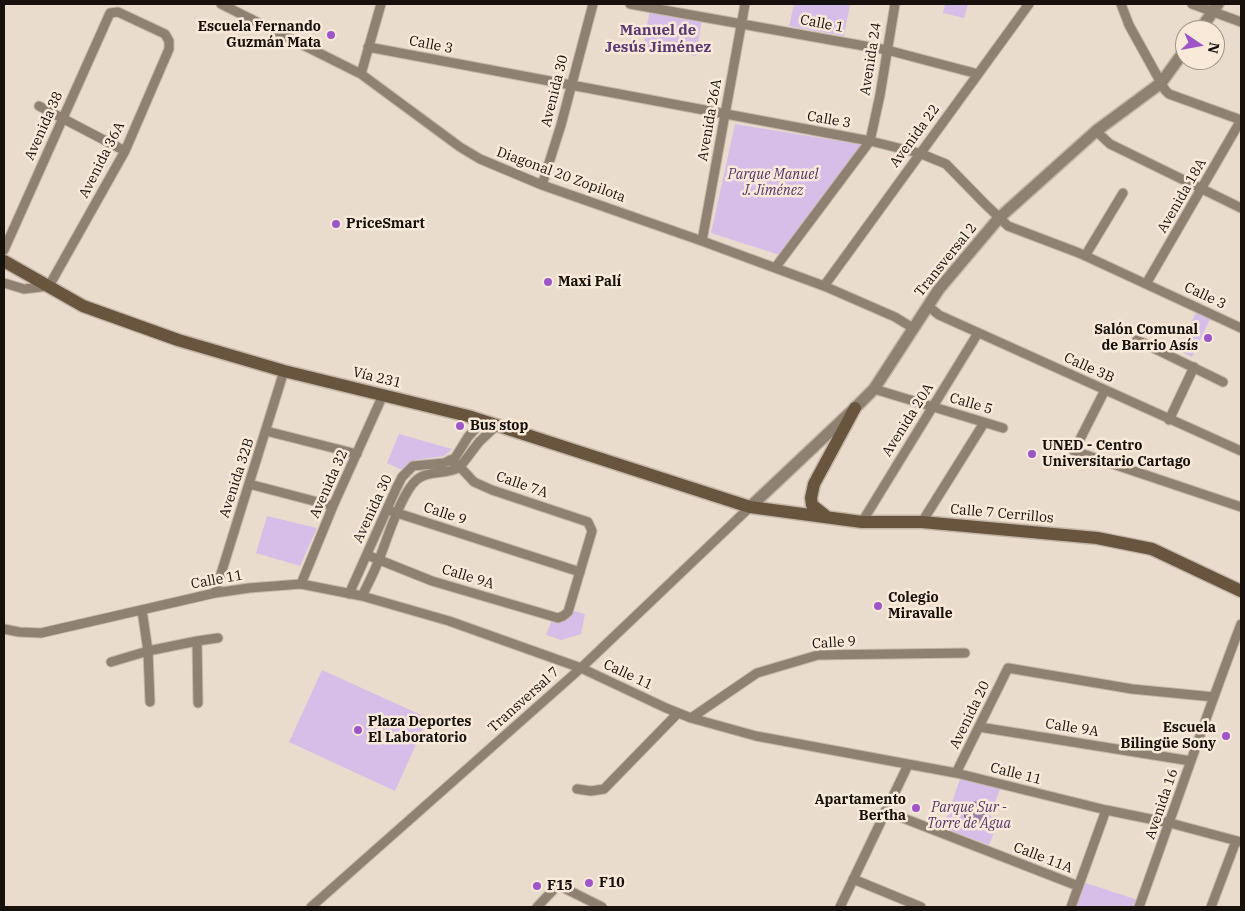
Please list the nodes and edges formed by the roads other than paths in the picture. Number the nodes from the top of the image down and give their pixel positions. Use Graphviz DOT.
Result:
graph roads {
  1 [pos="223,4"];
  2 [pos="381,4"];
  3 [pos="593,4"];
  4 [pos="630,4"];
  5 [pos="744,4"];
  6 [pos="895,4"];
  7 [pos="1029,4"];
  8 [pos="1121,4"];
  9 [pos="1192,4"];
  10 [pos="1216,8"];
  11 [pos="110,14"];
  12 [pos="1207,20"];
  13 [pos="1241,22"];
  14 [pos="741,23"];
  15 [pos="368,47"];
  16 [pos="887,50"];
  17 [pos="1175,63"];
  18 [pos="361,74"];
  19 [pos="978,74"];
  20 [pos="1160,83"];
  21 [pos="571,86"];
  22 [pos="39,106"];
  23 [pos="725,115"];
  24 [pos="63,118"];
  25 [pos="1241,120"];
  26 [pos="1096,131"];
  27 [pos="870,142"];
  28 [pos="125,151"];
  29 [pos="920,153"];
  30 [pos="542,185"];
  31 [pos="1202,189"];
  32 [pos="1123,193"];
  33 [pos="1241,208"];
  34 [pos="999,218"];
  35 [pos="702,240"];
  36 [pos="4,250"];
  37 [pos="1085,256"];
  38 [pos="4,261"];
  39 [pos="775,268"];
  40 [pos="4,283"];
  41 [pos="1146,284"];
  42 [pos="49,286"];
  43 [pos="824,286"];
  44 [pos="928,306"];
  45 [pos="913,328"];
  46 [pos="1241,328"];
  47 [pos="978,333"];
  48 [pos="1137,340"];
  49 [pos="1194,367"];
  50 [pos="284,371"];
  51 [pos="1223,382"];
  52 [pos="874,389"];
  53 [pos="1105,390"];
  54 [pos="383,395"];
  55 [pos="932,407"];
  56 [pos="855,408"];
  57 [pos="482,420"];
  58 [pos="1169,420"];
  59 [pos="984,423"];
  60 [pos="497,425"];
  61 [pos="1003,428"];
  62 [pos="266,431"];
  63 [pos="1241,450"];
  64 [pos="357,454"];
  65 [pos="450,460"];
  66 [pos="460,467"];
  67 [pos="249,484"];
  68 [pos="333,506"];
  69 [pos="750,507"];
  70 [pos="1241,507"];
  71 [pos="386,510"];
  72 [pos="396,513"];
  73 [pos="829,518"];
  74 [pos="862,522"];
  75 [pos="922,522"];
  76 [pos="367,555"];
  77 [pos="379,560"];
  78 [pos="580,572"];
  79 [pos="301,584"];
  80 [pos="1241,591"];
  81 [pos="215,593"];
  82 [pos="349,594"];
  83 [pos="362,596"];
  84 [pos="142,610"];
  85 [pos="1241,624"];
  86 [pos="4,629"];
  87 [pos="218,638"];
  88 [pos="197,641"];
  89 [pos="148,651"];
  90 [pos="965,653"];
  91 [pos="111,662"];
  92 [pos="581,668"];
  93 [pos="1214,697"];
  94 [pos="150,702"];
  95 [pos="198,703"];
  96 [pos="678,713"];
  97 [pos="691,718"];
  98 [pos="979,727"];
  99 [pos="1192,761"];
  100 [pos="908,765"];
  101 [pos="956,773"];
  102 [pos="577,789"];
  103 [pos="1106,810"];
  104 [pos="885,811"];
  105 [pos="1170,823"];
  106 [pos="1239,842"];
  107 [pos="853,879"];
  108 [pos="1078,886"];
  109 [pos="311,907"];
  110 [pos="537,907"];
  111 [pos="602,907"];
  112 [pos="840,907"];
  113 [pos="921,907"];
  114 [pos="1071,907"];
  115 [pos="1139,907"];
  116 [pos="1211,907"];
  1 -- 18 [label="street, Diagonal 20 Zopilota"];
  2 -- 15 [label="street"];
  3 -- 21 [label="street, Avenida 30"];
  4 -- 14 [label="street, Calle 1"];
  5 -- 14 [label="street, Avenida 26A"];
  6 -- 16 [label="street, Avenida 24"];
  7 -- 19 [label="street, Avenida 22"];
  8 -- 20 [label="street"];
  9 -- 10 [label="street"];
  10 -- 12 [label="street"];
  10 -- 13 [label="street"];
  11 -- 24 [label="street, Avenida 38"];
  11 -- 28 [label="street, Avenida 36A"];
  14 -- 16 [label="street, Calle 1"];
  14 -- 23 [label="street, Avenida 26A"];
  15 -- 18 [label="street"];
  15 -- 21 [label="street, Calle 3"];
  16 -- 19 [label="street, Calle 1"];
  16 -- 27 [label="street, Avenida 24"];
  17 -- 20 [label="street, Transversal 2"];
  18 -- 30 [label="street, Diagonal 20 Zopilota"];
  19 -- 29 [label="street, Avenida 22"];
  20 -- 25 [label="street"];
  20 -- 26 [label="street, Transversal 2"];
  21 -- 23 [label="street, Calle 3"];
  21 -- 30 [label="street, Avenida 30"];
  22 -- 24 [label="street"];
  23 -- 27 [label="street, Calle 3"];
  23 -- 35 [label="street, Avenida 26A"];
  24 -- 28 [label="street"];
  24 -- 36 [label="street, Avenida 38"];
  25 -- 31 [label="street, Avenida 18A"];
  26 -- 31 [label="street"];
  26 -- 34 [label="street, Transversal 2"];
  27 -- 29 [label="street, Calle 3"];
  27 -- 39 [label="street, Avenida 24"];
  28 -- 42 [label="street, Avenida 36A"];
  29 -- 34 [label="street, Calle 3"];
  29 -- 43 [label="street, Avenida 22"];
  30 -- 35 [label="street, Diagonal 20 Zopilota"];
  31 -- 33 [label="street"];
  31 -- 41 [label="street, Avenida 18A"];
  32 -- 37 [label="street"];
  34 -- 37 [label="street, Calle 3"];
  34 -- 44 [label="street, Transversal 2"];
  35 -- 39 [label="street, Diagonal 20 Zopilota"];
  37 -- 41 [label="street, Calle 3"];
  38 -- 42 [label="main road, Vía 231"];
  39 -- 43 [label="street, Diagonal 20 Zopilota"];
  40 -- 42 [label="street"];
  41 -- 46 [label="street, Calle 3"];
  42 -- 50 [label="main road, Vía 231"];
  43 -- 45 [label="street, Diagonal 20 Zopilota"];
  44 -- 45 [label="street, Transversal 2"];
  44 -- 47 [label="street, Calle 3B"];
  45 -- 52 [label="street, Transversal 2"];
  47 -- 53 [label="street, Calle 3B"];
  47 -- 55 [label="street, Avenida 20A"];
  48 -- 49 [label="street"];
  49 -- 51 [label="street"];
  49 -- 58 [label="street"];
  50 -- 54 [label="main road, Vía 231"];
  50 -- 62 [label="street, Avenida 32B"];
  52 -- 55 [label="street, Calle 5"];
  52 -- 56 [label="street, Transversal 2"];
  53 -- 58 [label="street, Calle 3B"];
  53 -- 70 [label="street"];
  54 -- 57 [label="main road, Vía 231"];
  54 -- 64 [label="street, Avenida 32"];
  55 -- 59 [label="street, Calle 5"];
  55 -- 74 [label="street, Avenida 20A"];
  56 -- 69 [label="street, Transversal 2"];
  56 -- 73 [label="main road"];
  57 -- 60 [label="main road, Vía 231"];
  57 -- 65 [label="street"];
  58 -- 63 [label="street, Calle 3B"];
  59 -- 61 [label="street, Calle 5"];
  59 -- 75 [label="street"];
  60 -- 66 [label="street"];
  60 -- 69 [label="main road, Vía 231"];
  62 -- 64 [label="street"];
  62 -- 67 [label="street, Avenida 32B"];
  64 -- 68 [label="street, Avenida 32"];
  65 -- 66 [label="street, Calle 7A"];
  65 -- 71 [label="street, Avenida 30"];
  66 -- 72 [label="street, Avenida 30"];
  66 -- 78 [label="street, Calle 7A"];
  67 -- 68 [label="street"];
  67 -- 81 [label="street, Avenida 32B"];
  68 -- 79 [label="street, Avenida 32"];
  69 -- 73 [label="main road, Calle 7 Cerrillos"];
  69 -- 92 [label="street, Transversal 7"];
  71 -- 72 [label="street, Calle 9"];
  71 -- 76 [label="street, Avenida 30"];
  72 -- 77 [label="street, Avenida 30"];
  72 -- 78 [label="street, Calle 9"];
  73 -- 74 [label="main road, Calle 7 Cerrillos"];
  74 -- 75 [label="main road, Calle 7 Cerrillos"];
  75 -- 80 [label="main road, Calle 7 Cerrillos"];
  76 -- 77 [label="street, Calle 9A"];
  76 -- 82 [label="street, Avenida 30"];
  77 -- 78 [label="street, Calle 9A"];
  77 -- 83 [label="street, Avenida 30"];
  79 -- 81 [label="street, Calle 11"];
  79 -- 82 [label="street, Calle 11"];
  81 -- 84 [label="street, Calle 11"];
  82 -- 83 [label="street, Calle 11"];
  83 -- 92 [label="street, Calle 11"];
  84 -- 86 [label="street, Calle 11"];
  84 -- 89 [label="street"];
  85 -- 93 [label="street, Avenida 16"];
  87 -- 88 [label="street"];
  88 -- 89 [label="street"];
  88 -- 95 [label="street"];
  89 -- 91 [label="street"];
  89 -- 94 [label="street"];
  90 -- 97 [label="street, Calle 9"];
  92 -- 96 [label="street, Calle 11"];
  92 -- 109 [label="street, Transversal 7"];
  93 -- 98 [label="street, Avenida 20"];
  93 -- 99 [label="street, Avenida 16"];
  96 -- 97 [label="street, Calle 11"];
  96 -- 102 [label="street"];
  97 -- 100 [label="street, Calle 11"];
  98 -- 99 [label="street, Calle 9A"];
  98 -- 101 [label="street, Avenida 20"];
  99 -- 105 [label="street, Avenida 16"];
  100 -- 101 [label="street, Calle 11"];
  100 -- 104 [label="street"];
  101 -- 103 [label="street, Calle 11"];
  103 -- 105 [label="street, Calle 11"];
  103 -- 108 [label="street"];
  104 -- 107 [label="street"];
  104 -- 108 [label="street, Calle 11A"];
  105 -- 106 [label="street, Calle 11"];
  105 -- 115 [label="street, Avenida 16"];
  106 -- 116 [label="street"];
  107 -- 112 [label="street"];
  107 -- 113 [label="street"];
  108 -- 114 [label="street"];
  110 -- 111 [label="street"];
}
